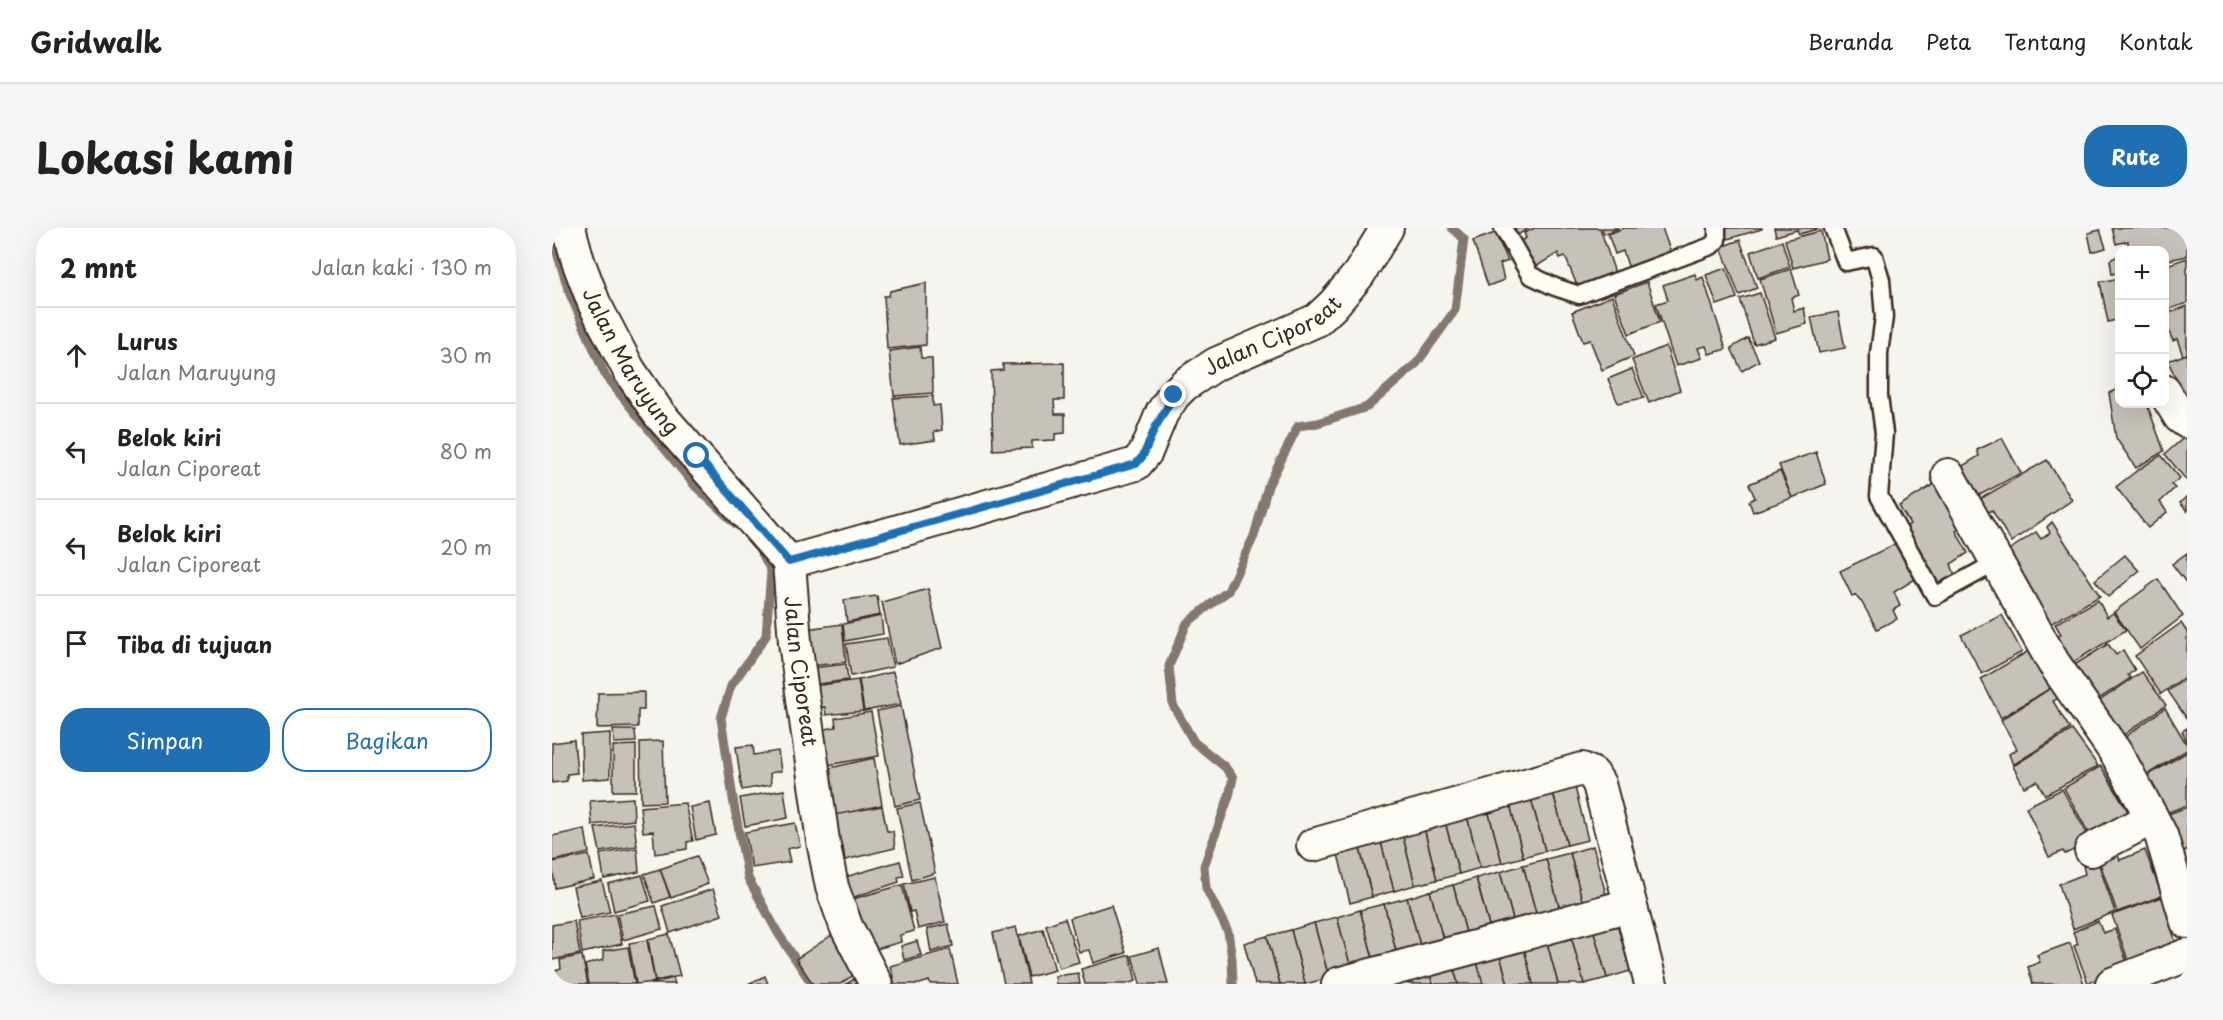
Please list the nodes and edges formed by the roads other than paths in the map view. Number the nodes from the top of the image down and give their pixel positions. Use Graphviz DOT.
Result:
graph roads {
  1 [pos="569,228"];
  2 [pos="1387,228"];
  3 [pos="1503,228"];
  4 [pos="1717,228"];
  5 [pos="1833,228"];
  6 [pos="2169,400"];
  7 [pos="2187,422"];
  8 [pos="1948,475"];
  9 [pos="789,562"];
  10 [pos="1997,562"];
  11 [pos="2152,818"];
  12 [pos="1313,845"];
  13 [pos="2091,850"];
  14 [pos="1630,905"];
  15 [pos="2187,922"];
  16 [pos="2187,955"];
  17 [pos="876,984"];
  18 [pos="1338,984"];
  19 [pos="1651,984"];
  20 [pos="2112,984"];
  1 -- 9 [label="street, Jalan Maruyung"];
  2 -- 9 [label="street, Jalan Ciporeat"];
  3 -- 4 [label="lane"];
  5 -- 10 [label="lane"];
  6 -- 7 [label="street"];
  8 -- 10 [label="street"];
  9 -- 17 [label="street, Jalan Ciporeat"];
  10 -- 11 [label="street"];
  11 -- 13 [label="street"];
  11 -- 15 [label="street"];
  12 -- 14 [label="street"];
  14 -- 18 [label="street"];
  14 -- 19 [label="street"];
  16 -- 20 [label="street"];
}
